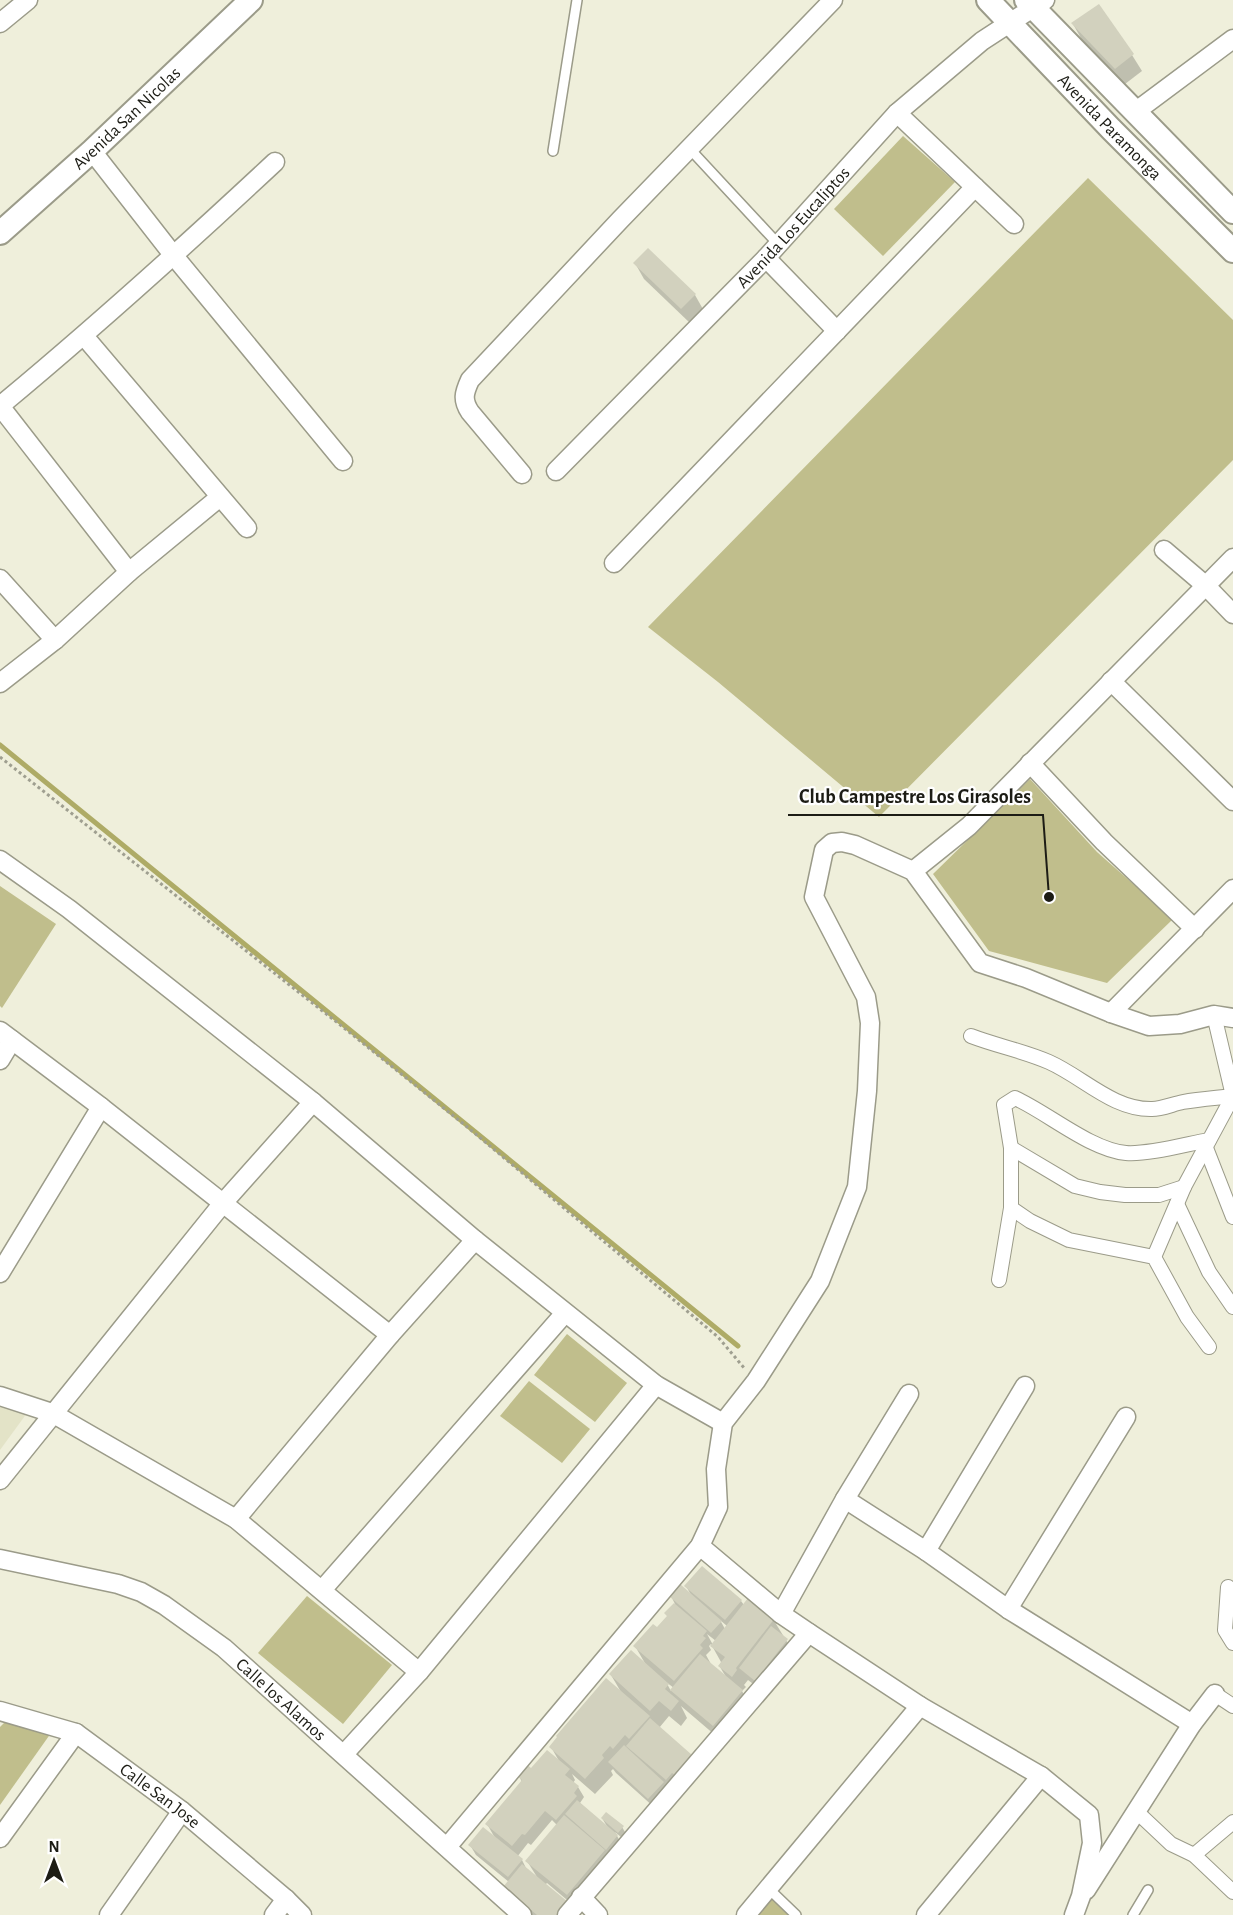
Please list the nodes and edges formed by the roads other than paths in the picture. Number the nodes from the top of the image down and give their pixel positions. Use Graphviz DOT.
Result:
graph roads {
  1 [pos="27,0"];
  2 [pos="251,0"];
  3 [pos="577,0"];
  4 [pos="832,0"];
  5 [pos="988,0"];
  6 [pos="1035,2"];
  7 [pos="0,23"];
  8 [pos="1012,23"];
  9 [pos="1233,39"];
  10 [pos="1135,112"];
  11 [pos="897,113"];
  12 [pos="689,148"];
  13 [pos="553,151"];
  14 [pos="92,152"];
  15 [pos="274,162"];
  16 [pos="975,187"];
  17 [pos="1233,212"];
  18 [pos="1014,224"];
  19 [pos="0,233"];
  20 [pos="772,251"];
  21 [pos="1233,251"];
  22 [pos="174,256"];
  23 [pos="837,331"];
  24 [pos="84,336"];
  25 [pos="0,406"];
  26 [pos="343,461"];
  27 [pos="556,471"];
  28 [pos="522,474"];
  29 [pos="220,496"];
  30 [pos="247,528"];
  31 [pos="1164,550"];
  32 [pos="1233,558"];
  33 [pos="614,562"];
  34 [pos="129,572"];
  35 [pos="0,579"];
  36 [pos="1205,585"];
  37 [pos="1233,614"];
  38 [pos="55,640"];
  39 [pos="1111,681"];
  40 [pos="0,683"];
  41 [pos="1030,763"];
  42 [pos="1233,801"];
  43 [pos="0,860"];
  44 [pos="913,871"];
  45 [pos="1233,889"];
  46 [pos="1195,929"];
  47 [pos="1111,1014"];
  48 [pos="1214,1015"];
  49 [pos="1233,1018"];
  50 [pos="6,1036"];
  51 [pos="971,1036"];
  52 [pos="0,1060"];
  53 [pos="1233,1096"];
  54 [pos="313,1102"];
  55 [pos="101,1107"];
  56 [pos="1207,1144"];
  57 [pos="1011,1148"];
  58 [pos="1184,1188"];
  59 [pos="223,1203"];
  60 [pos="1177,1204"];
  61 [pos="1011,1208"];
  62 [pos="1233,1217"];
  63 [pos="475,1240"];
  64 [pos="1154,1257"];
  65 [pos="0,1273"];
  66 [pos="999,1280"];
  67 [pos="1233,1307"];
  68 [pos="565,1313"];
  69 [pos="390,1335"];
  70 [pos="1209,1347"];
  71 [pos="656,1385"];
  72 [pos="1025,1386"];
  73 [pos="909,1394"];
  74 [pos="0,1396"];
  75 [pos="52,1413"];
  76 [pos="1126,1417"];
  77 [pos="723,1423"];
  78 [pos="0,1480"];
  79 [pos="845,1499"];
  80 [pos="236,1519"];
  81 [pos="700,1546"];
  82 [pos="926,1551"];
  83 [pos="0,1559"];
  84 [pos="1228,1587"];
  85 [pos="322,1590"];
  86 [pos="1008,1609"];
  87 [pos="782,1614"];
  88 [pos="809,1633"];
  89 [pos="1233,1643"];
  90 [pos="419,1672"];
  91 [pos="1215,1694"];
  92 [pos="920,1706"];
  93 [pos="1233,1706"];
  94 [pos="0,1712"];
  95 [pos="1192,1724"];
  96 [pos="76,1733"];
  97 [pos="344,1754"];
  98 [pos="1041,1776"];
  99 [pos="182,1811"];
  100 [pos="1137,1812"];
  101 [pos="1233,1822"];
  102 [pos="0,1838"];
  103 [pos="447,1847"];
  104 [pos="1194,1855"];
  105 [pos="1230,1884"];
  106 [pos="769,1888"];
  107 [pos="1148,1890"];
  108 [pos="1082,1896"];
  109 [pos="580,1897"];
  110 [pos="286,1899"];
  111 [pos="109,1915"];
  112 [pos="274,1915"];
  113 [pos="302,1915"];
  114 [pos="522,1915"];
  115 [pos="567,1915"];
  116 [pos="598,1915"];
  117 [pos="746,1915"];
  118 [pos="796,1915"];
  119 [pos="926,1915"];
  120 [pos="1074,1915"];
  121 [pos="1133,1915"];
  1 -- 7 [label="street"];
  2 -- 14 [label="street, Avenida San Nicolas"];
  3 -- 13 [label="lane"];
  4 -- 12 [label="street"];
  5 -- 8 [label="street, Avenida Paramonga"];
  6 -- 8 [label="street, Avenida Los Eucaliptos"];
  6 -- 10 [label="street, Avenida Paramonga"];
  8 -- 11 [label="street, Avenida Los Eucaliptos"];
  8 -- 21 [label="street, Avenida Paramonga"];
  9 -- 10 [label="street"];
  10 -- 17 [label="street, Avenida Paramonga"];
  11 -- 16 [label="street"];
  11 -- 20 [label="street, Avenida Los Eucaliptos"];
  12 -- 20 [label="lane"];
  12 -- 28 [label="street"];
  14 -- 19 [label="street, Avenida San Nicolas"];
  14 -- 22 [label="street"];
  15 -- 22 [label="street"];
  16 -- 18 [label="street"];
  16 -- 23 [label="street"];
  20 -- 23 [label="street"];
  20 -- 27 [label="street, Avenida Los Eucaliptos"];
  22 -- 24 [label="street"];
  22 -- 26 [label="street"];
  23 -- 33 [label="street"];
  24 -- 25 [label="street"];
  24 -- 29 [label="street"];
  25 -- 34 [label="street"];
  29 -- 30 [label="street"];
  29 -- 34 [label="street"];
  31 -- 36 [label="street"];
  32 -- 36 [label="street"];
  34 -- 38 [label="street"];
  35 -- 38 [label="street"];
  36 -- 37 [label="street"];
  36 -- 39 [label="street"];
  38 -- 40 [label="street"];
  39 -- 41 [label="street"];
  39 -- 42 [label="street"];
  41 -- 44 [label="street"];
  41 -- 46 [label="street"];
  43 -- 54 [label="street"];
  44 -- 47 [label="street"];
  44 -- 77 [label="street"];
  45 -- 46 [label="street"];
  46 -- 47 [label="street"];
  47 -- 48 [label="street"];
  48 -- 49 [label="street"];
  48 -- 53 [label="street"];
  50 -- 52 [label="street"];
  50 -- 55 [label="street"];
  51 -- 53 [label="street"];
  53 -- 56 [label="street"];
  54 -- 59 [label="street"];
  54 -- 63 [label="street"];
  55 -- 59 [label="street"];
  55 -- 65 [label="street"];
  56 -- 57 [label="street"];
  56 -- 58 [label="street"];
  56 -- 62 [label="street"];
  57 -- 58 [label="street"];
  57 -- 61 [label="street"];
  58 -- 60 [label="street"];
  59 -- 69 [label="street"];
  59 -- 75 [label="street"];
  60 -- 64 [label="street"];
  60 -- 67 [label="street"];
  61 -- 64 [label="street"];
  61 -- 66 [label="street"];
  63 -- 68 [label="street"];
  63 -- 69 [label="street"];
  64 -- 70 [label="street"];
  68 -- 71 [label="street"];
  68 -- 85 [label="street"];
  69 -- 80 [label="street"];
  71 -- 77 [label="street"];
  71 -- 90 [label="street"];
  72 -- 82 [label="street"];
  73 -- 79 [label="street"];
  74 -- 75 [label="street"];
  75 -- 78 [label="street"];
  75 -- 80 [label="street"];
  76 -- 86 [label="street"];
  77 -- 81 [label="street"];
  79 -- 82 [label="street"];
  79 -- 87 [label="street"];
  80 -- 85 [label="street"];
  81 -- 87 [label="street"];
  81 -- 103 [label="street"];
  82 -- 86 [label="street"];
  83 -- 97 [label="street, Calle los Alamos"];
  84 -- 89 [label="street"];
  85 -- 90 [label="street"];
  86 -- 95 [label="street"];
  87 -- 88 [label="street"];
  88 -- 92 [label="street"];
  88 -- 109 [label="street"];
  90 -- 97 [label="street"];
  91 -- 93 [label="street"];
  91 -- 95 [label="street"];
  92 -- 98 [label="street"];
  92 -- 106 [label="street"];
  94 -- 96 [label="street, Calle San Jose"];
  95 -- 100 [label="street"];
  96 -- 99 [label="street, Calle San Jose"];
  96 -- 102 [label="street"];
  97 -- 103 [label="street, Calle los Alamos"];
  98 -- 108 [label="street"];
  98 -- 119 [label="street"];
  99 -- 110 [label="street, Calle San Jose"];
  99 -- 111 [label="street"];
  100 -- 104 [label="street"];
  100 -- 108 [label="street"];
  101 -- 104 [label="street"];
  103 -- 114 [label="street, Calle los Alamos"];
  104 -- 105 [label="street"];
  106 -- 117 [label="street"];
  106 -- 118 [label="lane"];
  107 -- 121 [label="lane"];
  108 -- 120 [label="street"];
  109 -- 115 [label="street"];
  109 -- 116 [label="street"];
  110 -- 112 [label="street"];
  110 -- 113 [label="street, Calle San Jose"];
}
